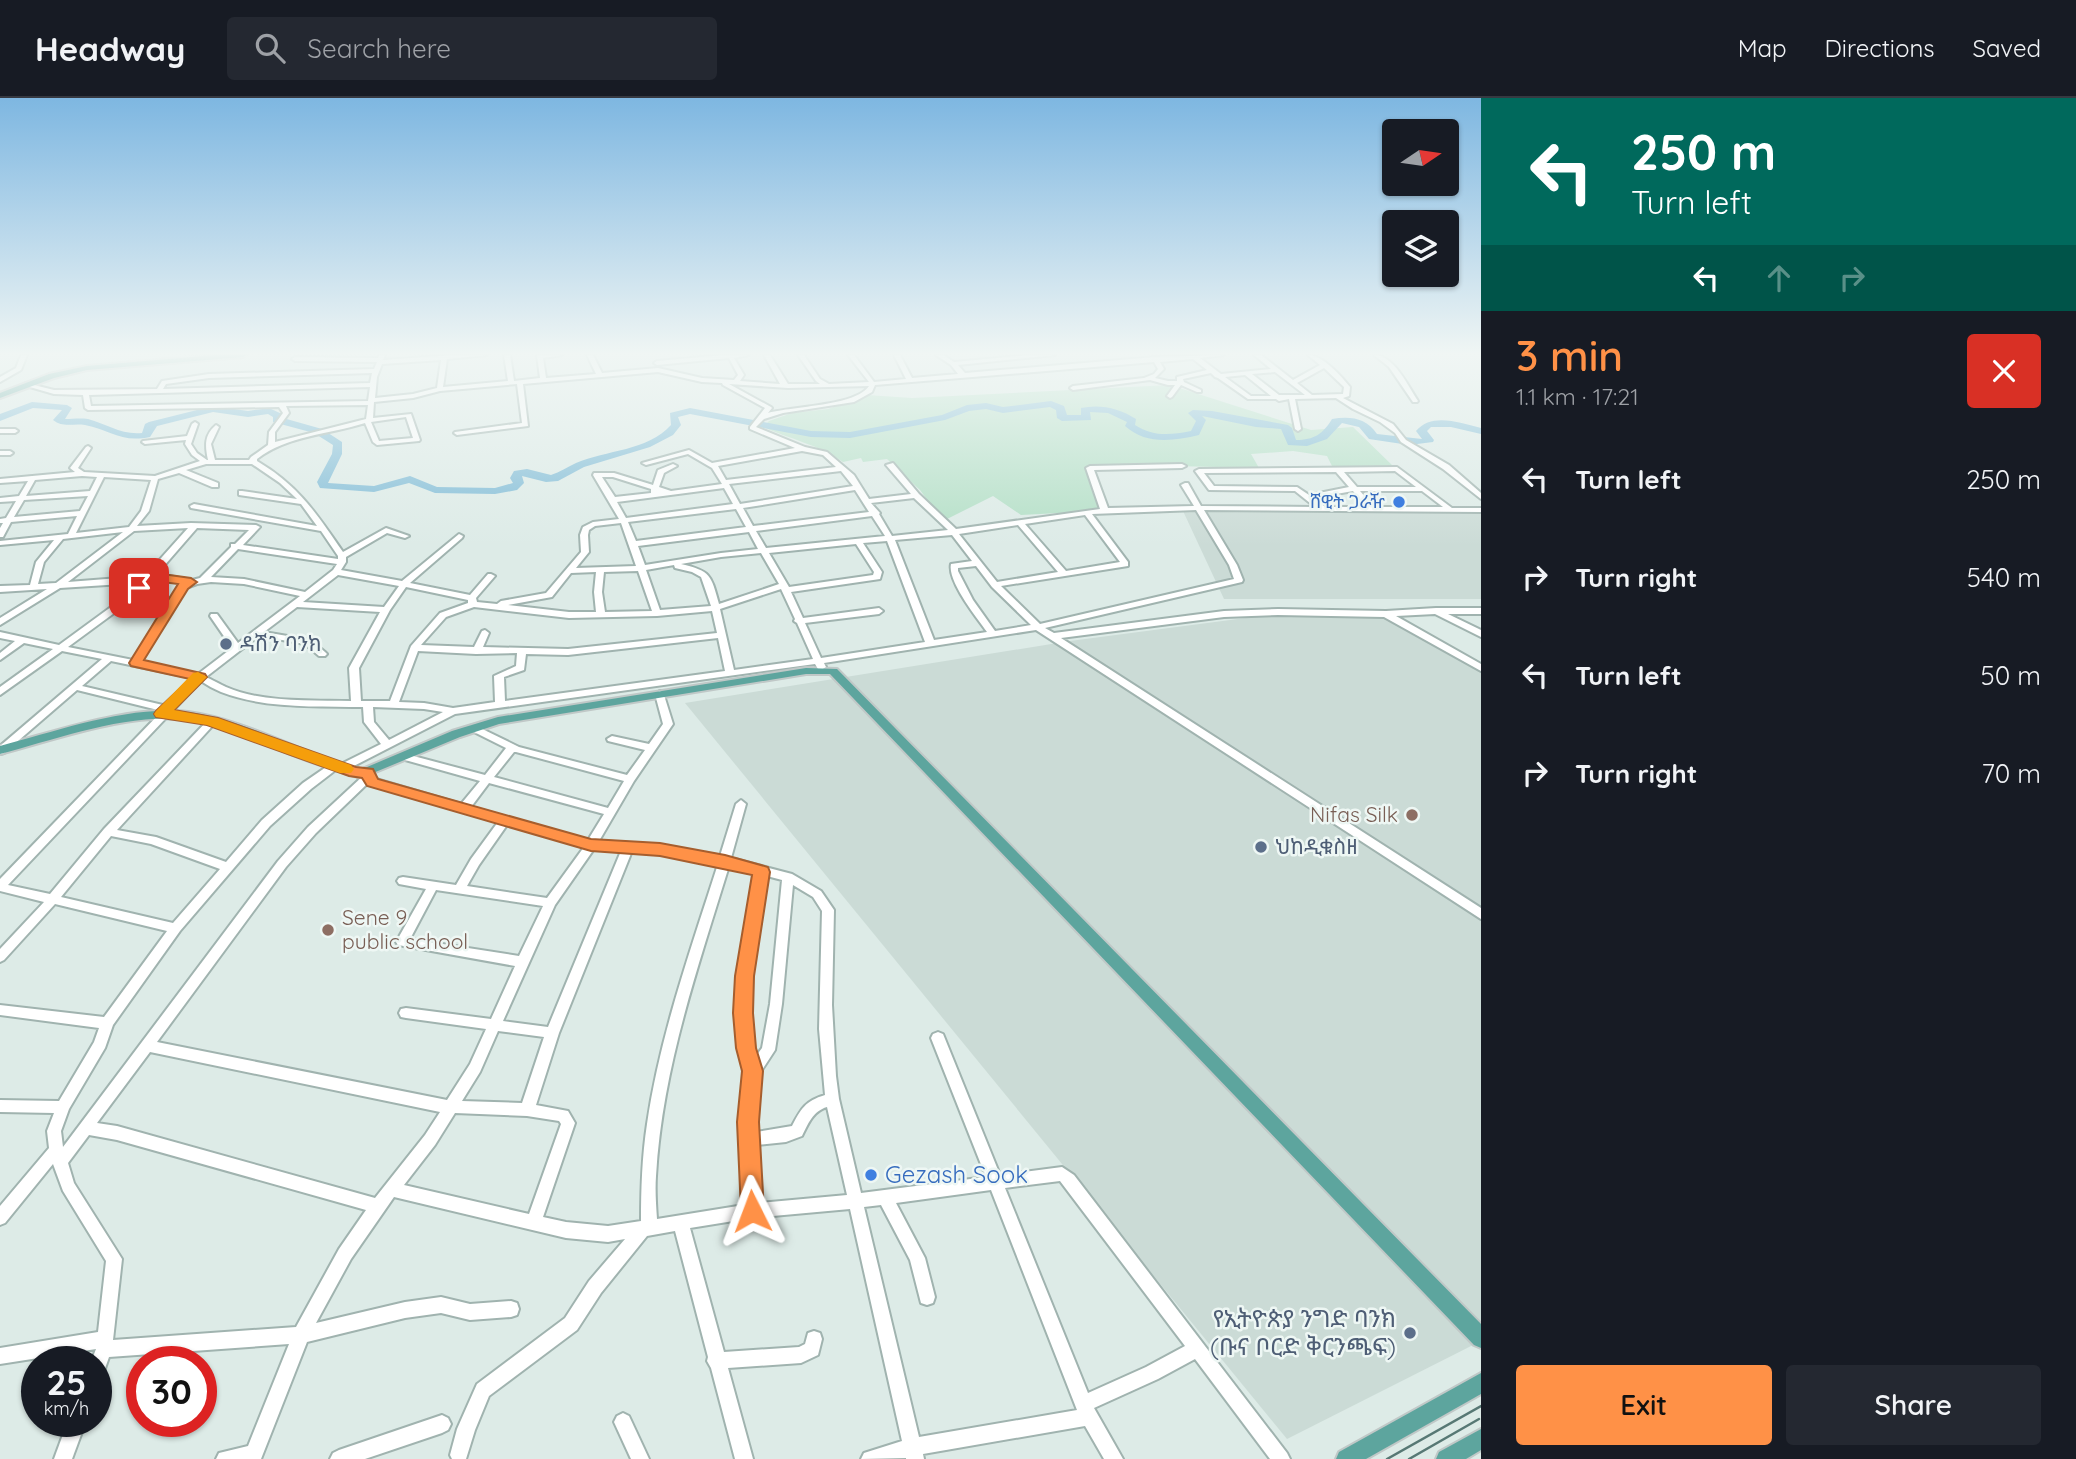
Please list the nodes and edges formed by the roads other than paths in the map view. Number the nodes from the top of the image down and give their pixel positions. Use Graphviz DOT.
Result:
graph roads {
  1 [pos="283,419"];
  2 [pos="385,419"];
  3 [pos="410,419"];
  4 [pos="525,419"];
  5 [pos="759,419"];
  6 [pos="766,419"];
  7 [pos="1296,419"];
  8 [pos="1382,419"];
  9 [pos="368,421"];
  10 [pos="756,422"];
  11 [pos="195,424"];
  12 [pos="216,427"];
  13 [pos="1298,429"];
  14 [pos="15,430"];
  15 [pos="0,431"];
  16 [pos="457,433"];
  17 [pos="190,438"];
  18 [pos="145,442"];
  19 [pos="271,447"];
  20 [pos="88,448"];
  21 [pos="803,449"];
  22 [pos="0,453"];
  23 [pos="10,453"];
  24 [pos="209,462"];
  25 [pos="253,462"];
  26 [pos="646,463"];
  27 [pos="890,464"];
  28 [pos="673,466"];
  29 [pos="712,466"];
  30 [pos="1182,466"];
  31 [pos="842,468"];
  32 [pos="1338,469"];
  33 [pos="181,471"];
  34 [pos="82,474"];
  35 [pos="102,475"];
  36 [pos="33,478"];
  37 [pos="155,478"];
  38 [pos="0,481"];
  39 [pos="725,484"];
  40 [pos="215,485"];
  41 [pos="1185,485"];
  42 [pos="858,487"];
  43 [pos="1352,489"];
  44 [pos="1421,489"];
  45 [pos="654,492"];
  46 [pos="93,493"];
  47 [pos="243,493"];
  48 [pos="916,496"];
  49 [pos="1310,497"];
  50 [pos="1481,497"];
  51 [pos="22,498"];
  52 [pos="0,500"];
  53 [pos="612,500"];
  54 [pos="867,501"];
  55 [pos="304,502"];
  56 [pos="194,506"];
  57 [pos="739,506"];
  58 [pos="1197,508"];
  59 [pos="1323,509"];
  60 [pos="1451,509"];
  61 [pos="1372,510"];
  62 [pos="1481,510"];
  63 [pos="1105,511"];
  64 [pos="82,513"];
  65 [pos="876,513"];
  66 [pos="1087,513"];
  67 [pos="4,520"];
  68 [pos="263,520"];
  69 [pos="623,520"];
  70 [pos="1019,522"];
  71 [pos="194,526"];
  72 [pos="254,528"];
  73 [pos="323,528"];
  74 [pos="750,529"];
  75 [pos="130,531"];
  76 [pos="954,533"];
  77 [pos="0,535"];
  78 [pos="405,536"];
  79 [pos="459,536"];
  80 [pos="70,537"];
  81 [pos="60,538"];
  82 [pos="890,538"];
  83 [pos="859,541"];
  84 [pos="0,543"];
  85 [pos="633,544"];
  86 [pos="234,546"];
  87 [pos="763,552"];
  88 [pos="342,559"];
  89 [pos="977,563"];
  90 [pos="676,564"];
  91 [pos="644,568"];
  92 [pos="570,571"];
  93 [pos="600,571"];
  94 [pos="336,572"];
  95 [pos="1064,574"];
  96 [pos="491,576"];
  97 [pos="148,578"];
  98 [pos="203,580"];
  99 [pos="191,582"];
  100 [pos="405,583"];
  101 [pos="59,584"];
  102 [pos="34,585"];
  103 [pos="995,585"];
  104 [pos="784,588"];
  105 [pos="0,589"];
  106 [pos="308,595"];
  107 [pos="472,601"];
  108 [pos="297,604"];
  109 [pos="492,605"];
  110 [pos="714,608"];
  111 [pos="386,610"];
  112 [pos="879,611"];
  113 [pos="1436,611"];
  114 [pos="1481,611"];
  115 [pos="15,612"];
  116 [pos="0,613"];
  117 [pos="657,613"];
  118 [pos="1386,614"];
  119 [pos="601,615"];
  120 [pos="214,616"];
  121 [pos="799,621"];
  122 [pos="0,622"];
  123 [pos="1038,627"];
  124 [pos="257,632"];
  125 [pos="485,633"];
  126 [pos="992,634"];
  127 [pos="1481,634"];
  128 [pos="0,635"];
  129 [pos="720,635"];
  130 [pos="1054,636"];
  131 [pos="23,639"];
  132 [pos="930,643"];
  133 [pos="236,647"];
  134 [pos="62,648"];
  135 [pos="414,648"];
  136 [pos="476,651"];
  137 [pos="522,651"];
  138 [pos="322,654"];
  139 [pos="0,657"];
  140 [pos="109,658"];
  141 [pos="136,663"];
  142 [pos="820,665"];
  143 [pos="1481,668"];
  144 [pos="730,671"];
  145 [pos="200,677"];
  146 [pos="75,687"];
  147 [pos="0,692"];
  148 [pos="660,694"];
  149 [pos="356,702"];
  150 [pos="369,703"];
  151 [pos="394,703"];
  152 [pos="500,704"];
  153 [pos="453,711"];
  154 [pos="165,712"];
  155 [pos="212,721"];
  156 [pos="474,728"];
  157 [pos="612,738"];
  158 [pos="387,744"];
  159 [pos="512,747"];
  160 [pos="651,748"];
  161 [pos="1,750"];
  162 [pos="402,756"];
  163 [pos="339,767"];
  164 [pos="368,775"];
  165 [pos="486,779"];
  166 [pos="630,779"];
  167 [pos="741,804"];
  168 [pos="465,807"];
  169 [pos="610,812"];
  170 [pos="504,821"];
  171 [pos="108,832"];
  172 [pos="591,845"];
  173 [pos="629,846"];
  174 [pos="725,861"];
  175 [pos="228,867"];
  176 [pos="762,872"];
  177 [pos="788,877"];
  178 [pos="403,881"];
  179 [pos="0,886"];
  180 [pos="433,886"];
  181 [pos="460,888"];
  182 [pos="53,899"];
  183 [pos="550,903"];
  184 [pos="1481,914"];
  185 [pos="176,928"];
  186 [pos="0,957"];
  187 [pos="523,961"];
  188 [pos="0,1010"];
  189 [pos="406,1013"];
  190 [pos="107,1023"];
  191 [pos="496,1026"];
  192 [pos="552,1033"];
  193 [pos="938,1038"];
  194 [pos="147,1046"];
  195 [pos="753,1071"];
  196 [pos="832,1099"];
  197 [pos="0,1106"];
  198 [pos="452,1106"];
  199 [pos="63,1107"];
  200 [pos="527,1110"];
  201 [pos="85,1128"];
  202 [pos="748,1139"];
  203 [pos="58,1156"];
  204 [pos="995,1184"];
  205 [pos="391,1189"];
  206 [pos="885,1197"];
  207 [pos="855,1201"];
  208 [pos="378,1206"];
  209 [pos="752,1211"];
  210 [pos="0,1218"];
  211 [pos="534,1222"];
  212 [pos="681,1225"];
  213 [pos="645,1229"];
  214 [pos="927,1297"];
  215 [pos="511,1309"];
  216 [pos="301,1335"];
  217 [pos="1481,1338"];
  218 [pos="814,1339"];
  219 [pos="105,1344"];
  220 [pos="1196,1349"];
  221 [pos="0,1356"];
  222 [pos="715,1361"];
  223 [pos="1481,1383"];
  224 [pos="1086,1410"];
  225 [pos="623,1422"];
  226 [pos="442,1424"];
  227 [pos="71,1437"];
  228 [pos="1481,1440"];
  229 [pos="914,1453"];
  230 [pos="459,1455"];
  231 [pos="253,1457"];
  232 [pos="63,1459"];
  233 [pos="225,1459"];
  234 [pos="339,1459"];
  235 [pos="640,1459"];
  236 [pos="744,1459"];
  237 [pos="870,1459"];
  238 [pos="1115,1459"];
  239 [pos="1281,1459"];
  240 [pos="1346,1459"];
  241 [pos="1447,1459"];
  1 -- 19 [label="street"];
  2 -- 9 [label="street"];
  3 -- 9 [label="street"];
  4 -- 16 [label="street"];
  5 -- 10 [label="street"];
  6 -- 10 [label="street"];
  7 -- 13 [label="street"];
  8 -- 50 [label="street"];
  9 -- 19 [label="street"];
  10 -- 21 [label="street"];
  11 -- 17 [label="street"];
  12 -- 24 [label="street"];
  14 -- 15 [label="street"];
  17 -- 18 [label="street"];
  17 -- 24 [label="street"];
  19 -- 25 [label="street"];
  20 -- 34 [label="street"];
  21 -- 29 [label="street"];
  21 -- 31 [label="street"];
  22 -- 23 [label="street"];
  24 -- 25 [label="street"];
  24 -- 33 [label="street"];
  25 -- 55 [label="street"];
  26 -- 29 [label="street"];
  27 -- 48 [label="street"];
  28 -- 45 [label="street"];
  29 -- 39 [label="street"];
  30 -- 63 [label="street"];
  31 -- 39 [label="street"];
  31 -- 42 [label="street"];
  32 -- 43 [label="street"];
  32 -- 44 [label="street"];
  32 -- 49 [label="street"];
  33 -- 37 [label="street"];
  33 -- 40 [label="street"];
  34 -- 35 [label="street"];
  34 -- 36 [label="street"];
  35 -- 37 [label="street"];
  35 -- 46 [label="street"];
  36 -- 38 [label="street"];
  36 -- 51 [label="street"];
  37 -- 75 [label="street"];
  39 -- 45 [label="street"];
  39 -- 57 [label="street"];
  41 -- 58 [label="street"];
  42 -- 54 [label="street"];
  42 -- 57 [label="street"];
  43 -- 44 [label="street"];
  43 -- 49 [label="street"];
  43 -- 61 [label="street"];
  44 -- 60 [label="street"];
  45 -- 53 [label="street"];
  45 -- 53 [label="street"];
  46 -- 51 [label="street"];
  46 -- 64 [label="street"];
  47 -- 55 [label="street"];
  48 -- 54 [label="street"];
  48 -- 76 [label="street"];
  49 -- 59 [label="street"];
  51 -- 52 [label="street"];
  51 -- 67 [label="street"];
  53 -- 69 [label="street"];
  54 -- 65 [label="street"];
  55 -- 73 [label="street"];
  56 -- 68 [label="street"];
  57 -- 69 [label="street"];
  57 -- 74 [label="street"];
  58 -- 59 [label="street"];
  58 -- 63 [label="street"];
  58 -- 123 [label="street"];
  59 -- 61 [label="street"];
  60 -- 61 [label="street"];
  60 -- 62 [label="street"];
  63 -- 66 [label="street"];
  64 -- 67 [label="street"];
  64 -- 80 [label="street"];
  65 -- 74 [label="street"];
  65 -- 82 [label="street"];
  66 -- 70 [label="street"];
  66 -- 95 [label="street"];
  67 -- 77 [label="street"];
  68 -- 72 [label="street"];
  68 -- 73 [label="street"];
  69 -- 85 [label="street"];
  69 -- 92 [label="street"];
  70 -- 76 [label="street"];
  70 -- 95 [label="street"];
  71 -- 72 [label="street"];
  71 -- 75 [label="street"];
  71 -- 97 [label="street"];
  72 -- 86 [label="street"];
  73 -- 88 [label="street"];
  74 -- 85 [label="street"];
  74 -- 87 [label="street"];
  75 -- 80 [label="street"];
  75 -- 101 [label="street"];
  76 -- 82 [label="street"];
  76 -- 89 [label="street"];
  78 -- 88 [label="street"];
  79 -- 100 [label="street"];
  80 -- 81 [label="street"];
  81 -- 84 [label="street"];
  81 -- 102 [label="street"];
  82 -- 83 [label="street"];
  82 -- 132 [label="street"];
  83 -- 87 [label="street"];
  83 -- 104 [label="street"];
  85 -- 91 [label="street"];
  86 -- 88 [label="street"];
  86 -- 98 [label="street"];
  87 -- 90 [label="street"];
  87 -- 104 [label="street"];
  88 -- 94 [label="street"];
  89 -- 103 [label="street"];
  89 -- 126 [label="street"];
  90 -- 91 [label="street"];
  90 -- 110 [label="street"];
  91 -- 93 [label="street"];
  91 -- 117 [label="street"];
  92 -- 93 [label="street"];
  92 -- 109 [label="street"];
  93 -- 119 [label="street"];
  94 -- 100 [label="street"];
  94 -- 106 [label="street"];
  95 -- 103 [label="street"];
  96 -- 107 [label="street"];
  97 -- 99 [label="street"];
  97 -- 101 [label="street"];
  97 -- 134 [label="street"];
  98 -- 99 [label="street"];
  98 -- 106 [label="street"];
  99 -- 141 [label="street"];
  100 -- 107 [label="street"];
  100 -- 111 [label="street"];
  101 -- 102 [label="street"];
  101 -- 115 [label="street"];
  102 -- 105 [label="street"];
  103 -- 123 [label="street"];
  104 -- 110 [label="street"];
  104 -- 121 [label="street"];
  106 -- 108 [label="street"];
  107 -- 109 [label="street"];
  107 -- 135 [label="street"];
  108 -- 111 [label="street"];
  108 -- 124 [label="street"];
  109 -- 119 [label="street"];
  110 -- 117 [label="street"];
  110 -- 129 [label="street"];
  111 -- 149 [label="street"];
  112 -- 121 [label="street"];
  113 -- 114 [label="street"];
  113 -- 118 [label="street"];
  113 -- 127 [label="street"];
  115 -- 116 [label="street"];
  115 -- 122 [label="street"];
  117 -- 119 [label="street"];
  118 -- 130 [label="street"];
  118 -- 143 [label="street"];
  120 -- 133 [label="street"];
  121 -- 142 [label="street"];
  123 -- 126 [label="street"];
  123 -- 130 [label="street"];
  124 -- 133 [label="street"];
  124 -- 138 [label="street"];
  125 -- 136 [label="street"];
  126 -- 132 [label="street"];
  128 -- 131 [label="street"];
  129 -- 137 [label="street"];
  129 -- 144 [label="street"];
  130 -- 184 [label="street"];
  131 -- 134 [label="street"];
  131 -- 139 [label="street"];
  132 -- 142 [label="street"];
  133 -- 145 [label="street"];
  134 -- 140 [label="street"];
  134 -- 147 [label="street"];
  135 -- 136 [label="street"];
  135 -- 151 [label="street"];
  136 -- 137 [label="street"];
  137 -- 152 [label="street"];
  140 -- 141 [label="street"];
  140 -- 146 [label="street"];
  141 -- 145 [label="street"];
  142 -- 144 [label="street"];
  142 -- 148 [label="main road"];
  142 -- 217 [label="main road"];
  144 -- 152 [label="street"];
  145 -- 149 [label="street"];
  145 -- 154 [label="street"];
  146 -- 154 [label="street"];
  146 -- 161 [label="street"];
  148 -- 156 [label="main road"];
  148 -- 160 [label="street"];
  149 -- 150 [label="street"];
  150 -- 151 [label="street"];
  150 -- 158 [label="street"];
  151 -- 153 [label="street"];
  152 -- 153 [label="street"];
  153 -- 158 [label="street"];
  154 -- 155 [label="main road"];
  154 -- 161 [label="main road"];
  154 -- 179 [label="street"];
  155 -- 163 [label="main road"];
  155 -- 171 [label="street"];
  156 -- 159 [label="street"];
  156 -- 162 [label="main road"];
  157 -- 160 [label="street"];
  158 -- 163 [label="street"];
  159 -- 165 [label="street"];
  159 -- 166 [label="street"];
  160 -- 166 [label="street"];
  162 -- 164 [label="main road"];
  162 -- 165 [label="street"];
  163 -- 164 [label="main road"];
  163 -- 175 [label="street"];
  164 -- 168 [label="street"];
  164 -- 194 [label="street"];
  165 -- 168 [label="street"];
  165 -- 169 [label="street"];
  166 -- 169 [label="street"];
  167 -- 174 [label="street"];
  168 -- 170 [label="street"];
  169 -- 172 [label="street"];
  170 -- 172 [label="street"];
  170 -- 181 [label="street"];
  171 -- 175 [label="street"];
  171 -- 182 [label="street"];
  172 -- 173 [label="street"];
  172 -- 183 [label="street"];
  173 -- 174 [label="street"];
  173 -- 192 [label="street"];
  174 -- 176 [label="street"];
  174 -- 213 [label="street"];
  175 -- 185 [label="street"];
  176 -- 177 [label="street"];
  176 -- 195 [label="street"];
  177 -- 195 [label="street"];
  177 -- 196 [label="street"];
  178 -- 180 [label="street"];
  179 -- 182 [label="street"];
  180 -- 181 [label="street"];
  180 -- 187 [label="street"];
  181 -- 183 [label="street"];
  182 -- 185 [label="street"];
  182 -- 186 [label="street"];
  183 -- 187 [label="street"];
  185 -- 190 [label="street"];
  187 -- 191 [label="street"];
  188 -- 190 [label="street"];
  189 -- 191 [label="street"];
  190 -- 199 [label="street"];
  191 -- 192 [label="street"];
  191 -- 198 [label="street"];
  192 -- 200 [label="street"];
  193 -- 204 [label="street"];
  194 -- 198 [label="street"];
  194 -- 201 [label="street"];
  195 -- 202 [label="street"];
  196 -- 202 [label="street"];
  196 -- 207 [label="street"];
  197 -- 199 [label="street"];
  198 -- 200 [label="street"];
  198 -- 205 [label="street"];
  199 -- 203 [label="street"];
  200 -- 211 [label="street"];
  201 -- 203 [label="street"];
  201 -- 208 [label="street"];
  202 -- 209 [label="street"];
  203 -- 210 [label="street"];
  203 -- 219 [label="street"];
  204 -- 206 [label="street"];
  204 -- 220 [label="street"];
  204 -- 224 [label="street"];
  205 -- 208 [label="street"];
  205 -- 211 [label="street"];
  206 -- 207 [label="street"];
  206 -- 214 [label="street"];
  207 -- 209 [label="street"];
  207 -- 229 [label="street"];
  208 -- 216 [label="street"];
  209 -- 212 [label="street"];
  211 -- 213 [label="street"];
  212 -- 213 [label="street"];
  212 -- 222 [label="street"];
  213 -- 230 [label="street"];
  215 -- 216 [label="street"];
  216 -- 219 [label="street"];
  216 -- 231 [label="street"];
  218 -- 222 [label="street"];
  219 -- 221 [label="street"];
  220 -- 224 [label="street"];
  220 -- 239 [label="street"];
  222 -- 236 [label="street"];
  223 -- 240 [label="main road"];
  224 -- 229 [label="street"];
  224 -- 238 [label="street"];
  225 -- 235 [label="street"];
  226 -- 234 [label="street"];
  227 -- 232 [label="street"];
  228 -- 241 [label="main road"];
  229 -- 237 [label="street"];
  231 -- 233 [label="street"];
}
